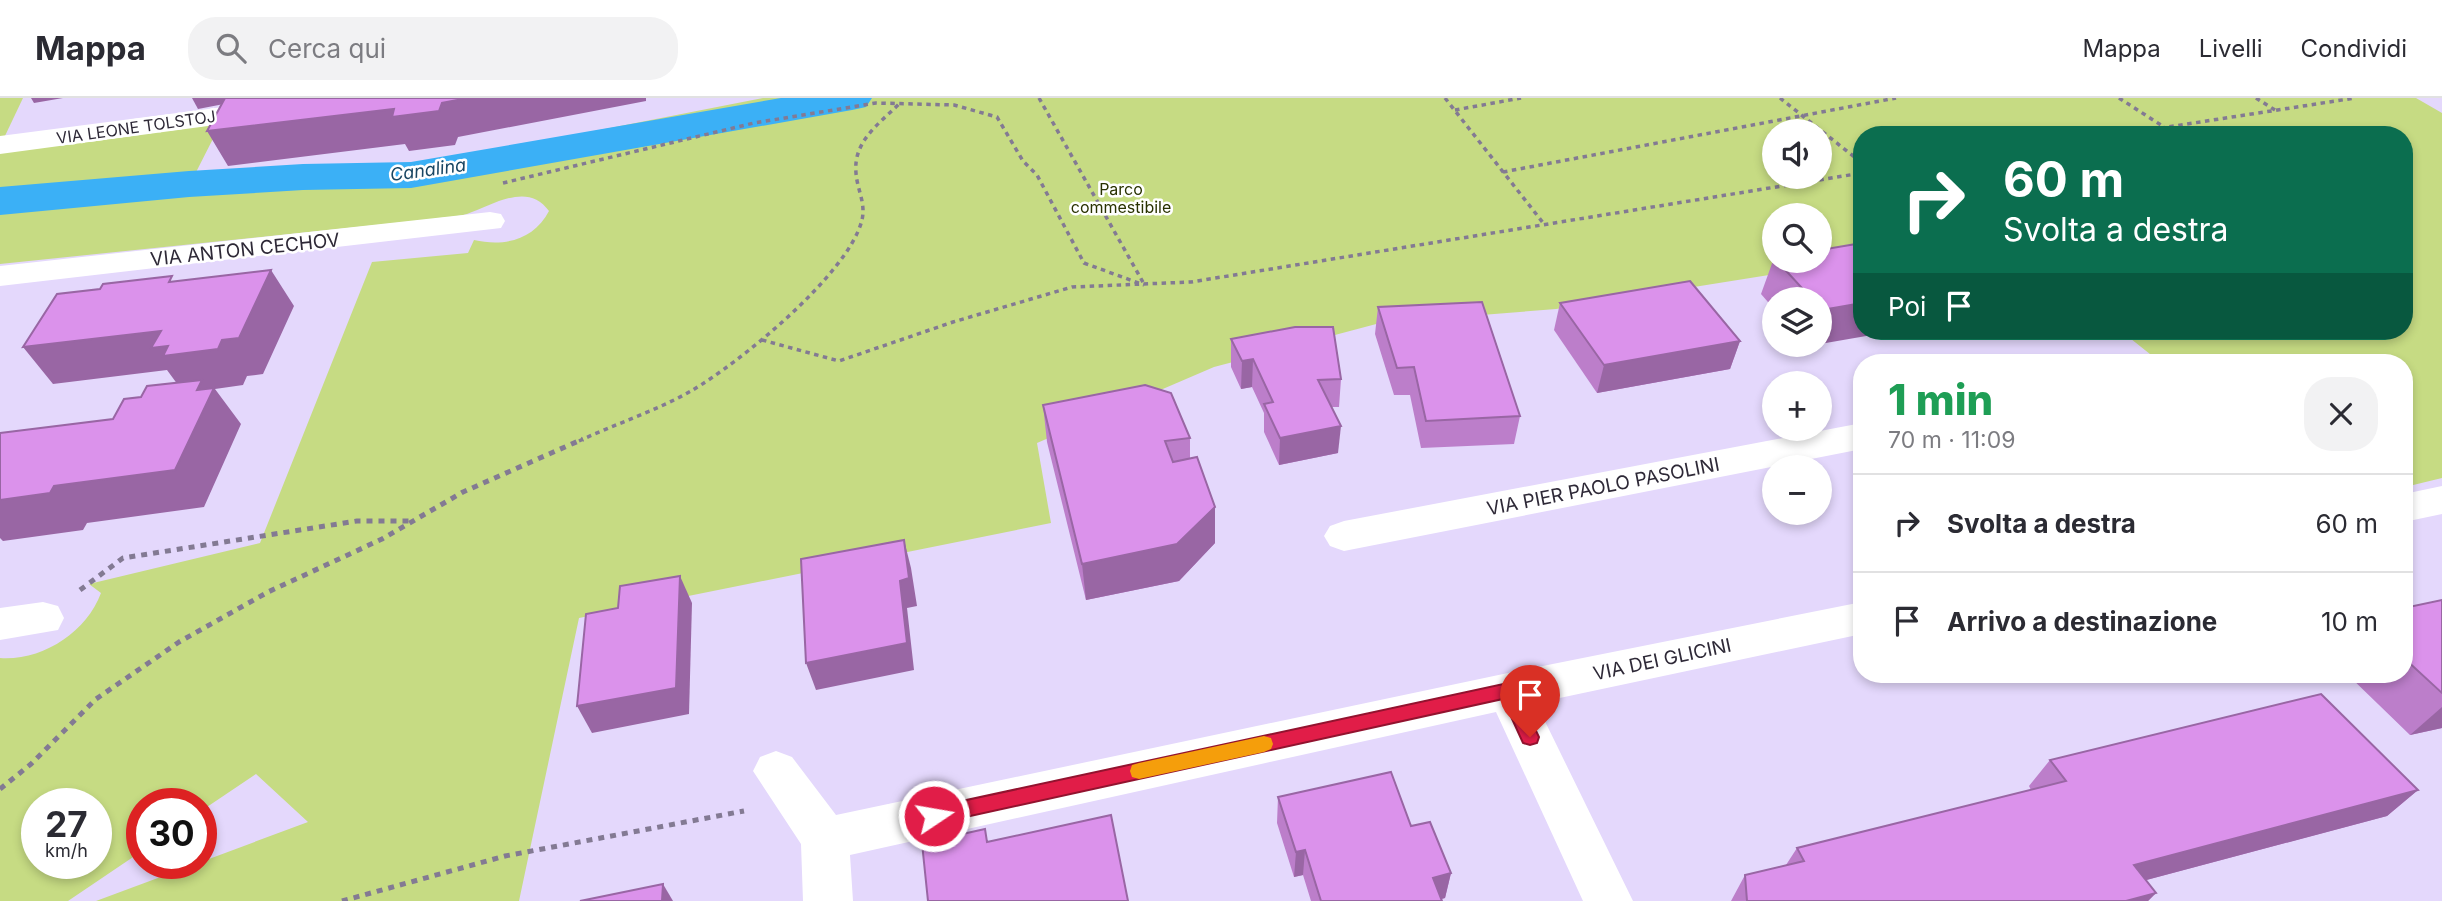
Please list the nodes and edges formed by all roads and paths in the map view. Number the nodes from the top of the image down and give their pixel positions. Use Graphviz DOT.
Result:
graph roads {
  1 [pos="356,98"];
  2 [pos="1039,98"];
  3 [pos="1445,98"];
  4 [pos="1521,98"];
  5 [pos="1780,98"];
  6 [pos="1896,98"];
  7 [pos="2119,98"];
  8 [pos="2256,98"];
  9 [pos="2355,98"];
  10 [pos="899,104"];
  11 [pos="1455,110"];
  12 [pos="2276,110"];
  13 [pos="1803,116"];
  14 [pos="2163,126"];
  15 [pos="2172,126"];
  16 [pos="0,145"];
  17 [pos="1853,156"];
  18 [pos="1503,172"];
  19 [pos="1853,174"];
  20 [pos="495,184"];
  21 [pos="490,221"];
  22 [pos="1544,223"];
  23 [pos="0,276"];
  24 [pos="1144,285"];
  25 [pos="761,340"];
  26 [pos="1853,438"];
  27 [pos="2442,500"];
  28 [pos="2413,506"];
  29 [pos="412,521"];
  30 [pos="1344,536"];
  31 [pos="43,618"];
  32 [pos="1853,620"];
  33 [pos="0,624"];
  34 [pos="1508,691"];
  35 [pos="787,786"];
  36 [pos="0,789"];
  37 [pos="825,839"];
  38 [pos="342,901"];
  39 [pos="828,901"];
  40 [pos="1608,901"];
  1 -- 16 [label="street, VIA LEONE TOLSTOJ"];
  2 -- 24 [label="path"];
  3 -- 11 [label="path"];
  4 -- 11 [label="path"];
  5 -- 13 [label="path"];
  6 -- 13 [label="path"];
  7 -- 14 [label="path"];
  8 -- 12 [label="path"];
  9 -- 12 [label="path"];
  10 -- 20 [label="path"];
  10 -- 24 [label="path"];
  10 -- 25 [label="path"];
  11 -- 18 [label="path"];
  12 -- 15 [label="path"];
  13 -- 17 [label="path"];
  13 -- 18 [label="path"];
  18 -- 22 [label="path"];
  19 -- 22 [label="path"];
  21 -- 23 [label="street, VIA ANTON CECHOV"];
  22 -- 24 [label="path"];
  24 -- 25 [label="path"];
  25 -- 29 [label="path"];
  26 -- 30 [label="street, VIA PIER PAOLO PASOLINI"];
  27 -- 28 [label="street"];
  29 -- 31 [label="path"];
  29 -- 36 [label="path"];
  31 -- 33 [label="street"];
  32 -- 34 [label="street, VIA DEI GLICINI"];
  34 -- 37 [label="street, VIA DEI GLICINI"];
  34 -- 40 [label="street"];
  35 -- 37 [label="street"];
  35 -- 38 [label="path"];
  37 -- 39 [label="street"];
}
